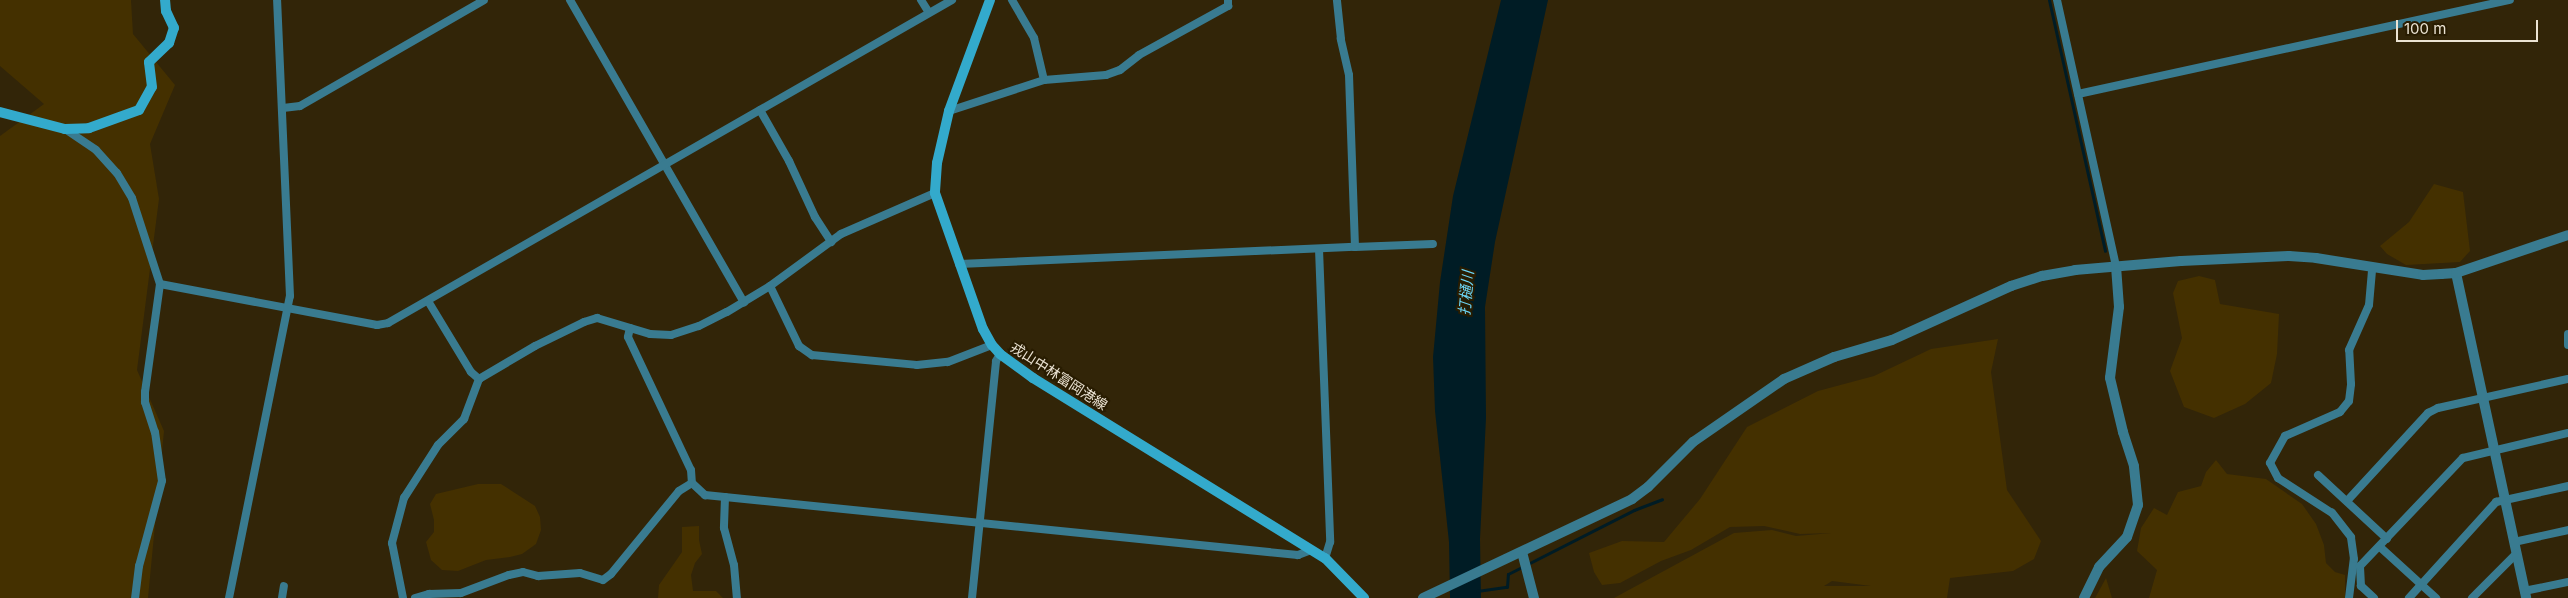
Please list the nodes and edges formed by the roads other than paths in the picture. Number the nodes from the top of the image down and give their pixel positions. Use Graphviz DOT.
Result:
graph roads {
  1 [pos="165,0"];
  2 [pos="277,0"];
  3 [pos="484,0"];
  4 [pos="570,0"];
  5 [pos="921,0"];
  6 [pos="952,0"];
  7 [pos="990,0"];
  8 [pos="1012,0"];
  9 [pos="1228,0"];
  10 [pos="1337,0"];
  11 [pos="2057,0"];
  12 [pos="2510,0"];
  13 [pos="929,13"];
  14 [pos="1044,80"];
  15 [pos="2078,94"];
  16 [pos="283,108"];
  17 [pos="760,110"];
  18 [pos="949,111"];
  19 [pos="0,112"];
  20 [pos="65,129"];
  21 [pos="664,165"];
  22 [pos="935,193"];
  23 [pos="2568,235"];
  24 [pos="831,242"];
  25 [pos="1433,244"];
  26 [pos="1355,247"];
  27 [pos="1319,249"];
  28 [pos="959,264"];
  29 [pos="2116,266"];
  30 [pos="2372,267"];
  31 [pos="2456,272"];
  32 [pos="160,284"];
  33 [pos="770,286"];
  34 [pos="428,301"];
  35 [pos="744,302"];
  36 [pos="289,308"];
  37 [pos="630,328"];
  38 [pos="2568,334"];
  39 [pos="992,345"];
  40 [pos="2568,345"];
  41 [pos="1000,354"];
  42 [pos="479,379"];
  43 [pos="2568,379"];
  44 [pos="2483,398"];
  45 [pos="2568,433"];
  46 [pos="2494,450"];
  47 [pos="2318,475"];
  48 [pos="692,483"];
  49 [pos="2568,486"];
  50 [pos="725,497"];
  51 [pos="2347,500"];
  52 [pos="2505,500"];
  53 [pos="980,521"];
  54 [pos="2568,530"];
  55 [pos="2387,539"];
  56 [pos="2514,542"];
  57 [pos="2380,547"];
  58 [pos="1311,550"];
  59 [pos="1522,552"];
  60 [pos="2516,554"];
  61 [pos="1325,558"];
  62 [pos="2568,582"];
  63 [pos="2421,584"];
  64 [pos="284,586"];
  65 [pos="2525,595"];
  66 [pos="135,598"];
  67 [pos="228,598"];
  68 [pos="282,598"];
  69 [pos="404,598"];
  70 [pos="415,598"];
  71 [pos="737,598"];
  72 [pos="972,598"];
  73 [pos="1364,598"];
  74 [pos="1423,598"];
  75 [pos="1534,598"];
  76 [pos="2084,598"];
  77 [pos="2349,598"];
  78 [pos="2374,598"];
  79 [pos="2409,598"];
  80 [pos="2436,598"];
  81 [pos="2472,598"];
  1 -- 20 [label="main road"];
  2 -- 16 [label="street"];
  3 -- 16 [label="street"];
  4 -- 21 [label="street"];
  5 -- 13 [label="street"];
  6 -- 13 [label="street"];
  7 -- 18 [label="main road, 戎山中林富岡港線"];
  8 -- 14 [label="street"];
  9 -- 14 [label="street"];
  10 -- 26 [label="street"];
  11 -- 15 [label="street"];
  12 -- 15 [label="street"];
  13 -- 17 [label="street"];
  14 -- 18 [label="street"];
  15 -- 29 [label="street"];
  16 -- 36 [label="street"];
  17 -- 21 [label="street"];
  17 -- 24 [label="street"];
  18 -- 22 [label="main road, 戎山中林富岡港線"];
  19 -- 20 [label="main road"];
  20 -- 32 [label="street"];
  21 -- 34 [label="street"];
  21 -- 35 [label="street"];
  22 -- 24 [label="street"];
  22 -- 28 [label="main road, 戎山中林富岡港線"];
  23 -- 31 [label="street"];
  24 -- 33 [label="street"];
  25 -- 26 [label="street"];
  26 -- 27 [label="street"];
  27 -- 28 [label="street"];
  27 -- 61 [label="street"];
  28 -- 39 [label="main road, 戎山中林富岡港線"];
  29 -- 30 [label="street"];
  29 -- 59 [label="street"];
  29 -- 76 [label="street"];
  30 -- 31 [label="street"];
  30 -- 77 [label="street"];
  31 -- 44 [label="street"];
  32 -- 36 [label="street"];
  32 -- 66 [label="street"];
  33 -- 35 [label="street"];
  33 -- 39 [label="street"];
  34 -- 36 [label="street"];
  34 -- 42 [label="street"];
  35 -- 37 [label="street"];
  36 -- 67 [label="street"];
  37 -- 42 [label="street"];
  37 -- 48 [label="street"];
  38 -- 40 [label="street"];
  39 -- 41 [label="main road, 戎山中林富岡港線"];
  41 -- 53 [label="street"];
  41 -- 58 [label="main road, 戎山中林富岡港線"];
  42 -- 69 [label="street"];
  43 -- 44 [label="street"];
  44 -- 46 [label="street"];
  44 -- 51 [label="street"];
  45 -- 46 [label="street"];
  46 -- 52 [label="street"];
  46 -- 55 [label="street"];
  47 -- 51 [label="street"];
  48 -- 50 [label="street"];
  48 -- 70 [label="street"];
  49 -- 52 [label="street"];
  50 -- 53 [label="street"];
  50 -- 71 [label="street"];
  51 -- 55 [label="street"];
  52 -- 56 [label="street"];
  52 -- 63 [label="street"];
  53 -- 58 [label="street"];
  53 -- 72 [label="street"];
  54 -- 56 [label="street"];
  55 -- 57 [label="street"];
  56 -- 60 [label="street"];
  57 -- 63 [label="street"];
  57 -- 78 [label="street"];
  58 -- 61 [label="main road, 戎山中林富岡港線"];
  59 -- 74 [label="street"];
  59 -- 75 [label="street"];
  60 -- 65 [label="street"];
  60 -- 81 [label="street"];
  61 -- 73 [label="main road, 戎山中林富岡港線"];
  62 -- 65 [label="street"];
  63 -- 79 [label="street"];
  63 -- 80 [label="street"];
  64 -- 68 [label="street"];
}
